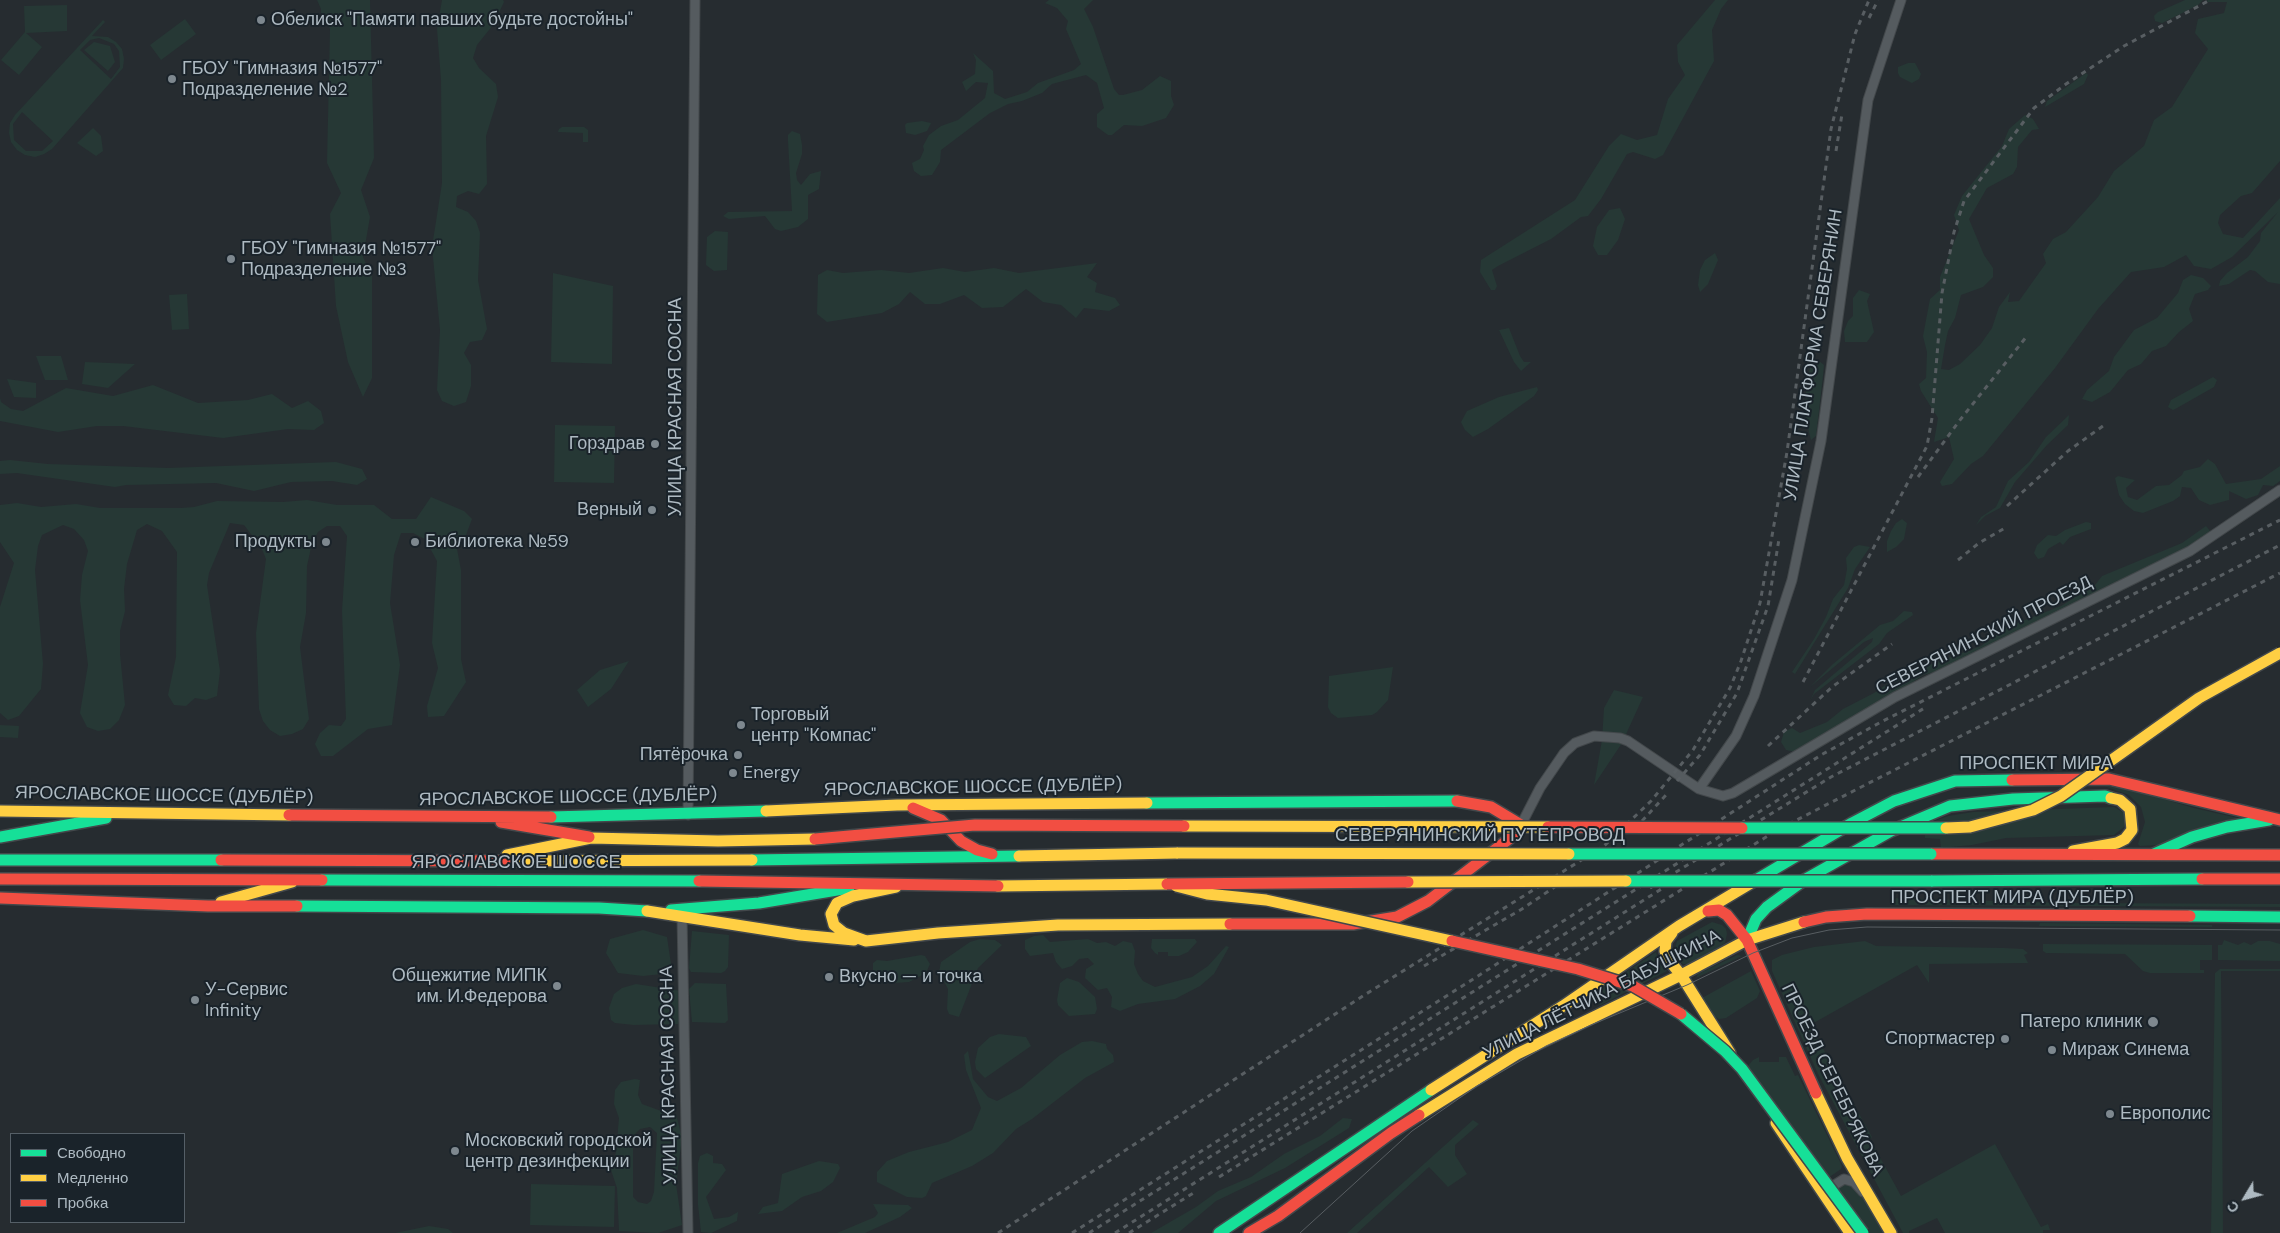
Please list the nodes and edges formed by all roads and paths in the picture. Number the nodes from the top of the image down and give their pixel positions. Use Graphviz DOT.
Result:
graph roads {
  1 [pos="695,0"];
  2 [pos="1901,0"];
  3 [pos="2280,490"];
  4 [pos="2280,653"];
  5 [pos="1699,789"];
  6 [pos="897,804"];
  7 [pos="0,811"];
  8 [pos="132,813"];
  9 [pos="688,815"];
  10 [pos="478,818"];
  11 [pos="2278,820"];
  12 [pos="1522,825"];
  13 [pos="0,837"];
  14 [pos="591,838"];
  15 [pos="1931,854"];
  16 [pos="2054,854"];
  17 [pos="2154,854"];
  18 [pos="2280,855"];
  19 [pos="999,856"];
  20 [pos="1029,856"];
  21 [pos="0,860"];
  22 [pos="480,861"];
  23 [pos="0,879"];
  24 [pos="301,879"];
  25 [pos="2280,879"];
  26 [pos="873,884"];
  27 [pos="1167,884"];
  28 [pos="905,885"];
  29 [pos="0,898"];
  30 [pos="208,906"];
  31 [pos="655,911"];
  32 [pos="1706,911"];
  33 [pos="682,916"];
  34 [pos="2280,917"];
  35 [pos="1679,926"];
  36 [pos="1747,940"];
  37 [pos="866,941"];
  38 [pos="1681,976"];
  39 [pos="1880,1214"];
  40 [pos="1837,1215"];
  41 [pos="1278,1216"];
  42 [pos="1228,1229"];
  43 [pos="688,1233"];
  44 [pos="1219,1233"];
  45 [pos="1250,1233"];
  46 [pos="1260,1233"];
  47 [pos="1850,1233"];
  48 [pos="1863,1233"];
  49 [pos="1891,1233"];
  1 -- 9 [label="street, УЛИЦА КРАСНАЯ СОСНА"];
  2 -- 5 [label="street, УЛИЦА ПЛАТФОРМА СЕВЕРЯНИН"];
  3 -- 5 [label="street, СЕВЕРЯНИНСКИЙ ПРОЕЗД"];
  4 -- 14 [label="main road, bridge"];
  5 -- 12 [label="street, СЕВЕРЯНИНСКИЙ ПРОЕЗД"];
  6 -- 9 [label="main road, ЯРОСЛАВСКОЕ ШОССЕ (ДУБЛЁР)"];
  6 -- 12 [label="main road, ЯРОСЛАВСКОЕ ШОССЕ (ДУБЛЁР)"];
  6 -- 19 [label="main road"];
  7 -- 8 [label="main road, ЯРОСЛАВСКОЕ ШОССЕ (ДУБЛЁР)"];
  8 -- 10 [label="main road, ЯРОСЛАВСКОЕ ШОССЕ (ДУБЛЁР)"];
  8 -- 13 [label="main road"];
  9 -- 10 [label="main road, ЯРОСЛАВСКОЕ ШОССЕ (ДУБЛЁР)"];
  10 -- 14 [label="main road"];
  11 -- 17 [label="main road, ПРОСПЕКТ МИРА"];
  11 -- 32 [label="main road, ПРОСПЕКТ МИРА"];
  12 -- 37 [label="main road"];
  14 -- 22 [label="main road"];
  15 -- 16 [label="main road, ПРОСПЕКТ МИРА"];
  15 -- 20 [label="main road, СЕВЕРЯНИНСКИЙ ПУТЕПРОВОД, bridge"];
  16 -- 17 [label="main road, ПРОСПЕКТ МИРА"];
  16 -- 36 [label="main road"];
  17 -- 18 [label="main road, ПРОСПЕКТ МИРА"];
  19 -- 20 [label="main road, ЯРОСЛАВСКОЕ ШОССЕ"];
  19 -- 22 [label="main road, ЯРОСЛАВСКОЕ ШОССЕ"];
  21 -- 22 [label="main road, ЯРОСЛАВСКОЕ ШОССЕ"];
  23 -- 24 [label="main road, ЯРОСЛАВСКОЕ ШОССЕ"];
  24 -- 26 [label="main road, ЯРОСЛАВСКОЕ ШОССЕ"];
  24 -- 30 [label="main road"];
  25 -- 27 [label="main road, bridge"];
  26 -- 28 [label="main road, ЯРОСЛАВСКОЕ ШОССЕ"];
  26 -- 31 [label="main road"];
  27 -- 28 [label="main road, ЯРОСЛАВСКОЕ ШОССЕ"];
  27 -- 48 [label="main road, bridge"];
  28 -- 37 [label="main road"];
  29 -- 30 [label="main road"];
  30 -- 31 [label="main road"];
  31 -- 33 [label="main road"];
  32 -- 35 [label="main road, ПРОСПЕКТ МИРА"];
  32 -- 36 [label="main road, ПРОЕЗД СЕРЕБРЯКОВА"];
  33 -- 37 [label="main road"];
  33 -- 43 [label="street, УЛИЦА КРАСНАЯ СОСНА"];
  34 -- 36 [label="main road, ПРОСПЕКТ МИРА (ДУБЛЁР)"];
  35 -- 38 [label="main road"];
  35 -- 42 [label="main road, УЛИЦА ЛЁТЧИКА БАБУШКИНА"];
  36 -- 38 [label="main road, УЛИЦА ЛЁТЧИКА БАБУШКИНА"];
  36 -- 39 [label="main road, ПРОЕЗД СЕРЕБРЯКОВА"];
  38 -- 40 [label="main road"];
  38 -- 41 [label="main road, УЛИЦА ЛЁТЧИКА БАБУШКИНА"];
  39 -- 40 [label="street"];
  39 -- 49 [label="main road, ПРОЕЗД СЕРЕБРЯКОВА"];
  40 -- 47 [label="main road"];
  41 -- 45 [label="main road, УЛИЦА ЛЁТЧИКА БАБУШКИНА"];
  41 -- 46 [label="main road"];
  42 -- 44 [label="main road, УЛИЦА ЛЁТЧИКА БАБУШКИНА"];
}
